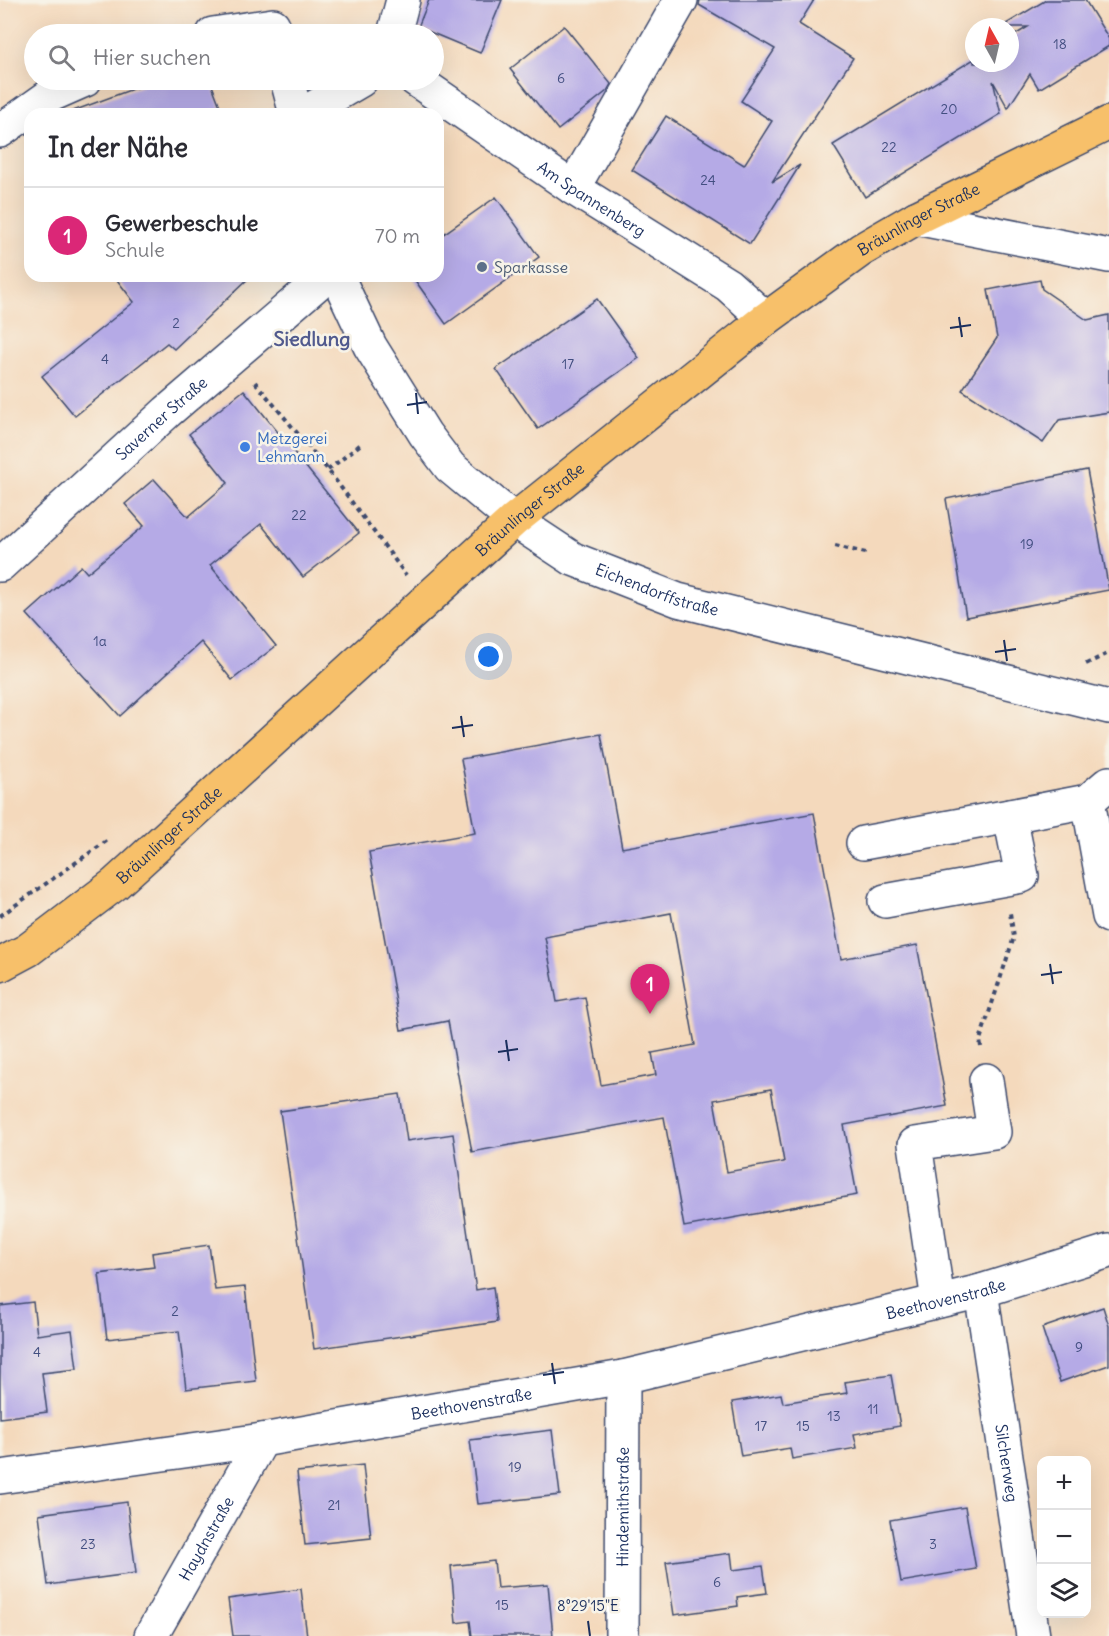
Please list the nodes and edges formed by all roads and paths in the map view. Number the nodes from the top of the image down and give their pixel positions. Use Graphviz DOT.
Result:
graph roads {
  1 [pos="403,0"];
  2 [pos="681,0"];
  3 [pos="272,20"];
  4 [pos="255,24"];
  5 [pos="396,24"];
  6 [pos="62,90"];
  7 [pos="290,90"];
  8 [pos="345,90"];
  9 [pos="431,90"];
  10 [pos="33,108"];
  11 [pos="294,108"];
  12 [pos="313,108"];
  13 [pos="24,114"];
  14 [pos="1109,123"];
  15 [pos="0,131"];
  16 [pos="573,188"];
  17 [pos="916,219"];
  18 [pos="1109,256"];
  19 [pos="319,282"];
  20 [pos="340,282"];
  21 [pos="766,318"];
  22 [pos="233,356"];
  23 [pos="361,444"];
  24 [pos="328,470"];
  25 [pos="514,520"];
  26 [pos="835,546"];
  27 [pos="866,553"];
  28 [pos="0,565"];
  29 [pos="410,580"];
  30 [pos="1109,707"];
  31 [pos="1098,792"];
  32 [pos="1010,816"];
  33 [pos="862,843"];
  34 [pos="885,901"];
  35 [pos="1109,916"];
  36 [pos="1014,938"];
  37 [pos="0,965"];
  38 [pos="980,1040"];
  39 [pos="986,1080"];
  40 [pos="1109,1251"];
  41 [pos="981,1291"];
  42 [pos="938,1301"];
  43 [pos="623,1377"];
  44 [pos="262,1440"];
  45 [pos="0,1477"];
  46 [pos="151,1636"];
  47 [pos="622,1636"];
  48 [pos="1033,1636"];
  1 -- 5 [label="street"];
  2 -- 16 [label="street"];
  3 -- 4 [label="street"];
  6 -- 10 [label="street"];
  7 -- 11 [label="street"];
  8 -- 12 [label="street"];
  9 -- 16 [label="street, Am Spannenberg"];
  13 -- 15 [label="street"];
  14 -- 17 [label="main road, Bräunlinger Straße"];
  16 -- 21 [label="street, Am Spannenberg"];
  17 -- 18 [label="street"];
  17 -- 21 [label="main road, Bräunlinger Straße"];
  19 -- 22 [label="street, Saverner Straße"];
  20 -- 25 [label="street, Eichendorffstraße"];
  21 -- 25 [label="main road, Bräunlinger Straße"];
  22 -- 24 [label="path"];
  22 -- 28 [label="street, Saverner Straße"];
  23 -- 24 [label="path"];
  24 -- 29 [label="path"];
  25 -- 30 [label="street, Eichendorffstraße"];
  25 -- 37 [label="main road, Bräunlinger Straße"];
  26 -- 27 [label="path"];
  31 -- 32 [label="street"];
  31 -- 35 [label="street"];
  32 -- 33 [label="street"];
  32 -- 34 [label="street"];
  36 -- 38 [label="path"];
  39 -- 42 [label="street"];
  40 -- 41 [label="street, Beethovenstraße"];
  41 -- 42 [label="street, Beethovenstraße"];
  41 -- 48 [label="street, Silcherweg"];
  42 -- 43 [label="street, Beethovenstraße"];
  43 -- 44 [label="street, Beethovenstraße"];
  43 -- 47 [label="street, Hindemithstraße"];
  44 -- 45 [label="street, Beethovenstraße"];
  44 -- 46 [label="street, Haydnstraße"];
}
